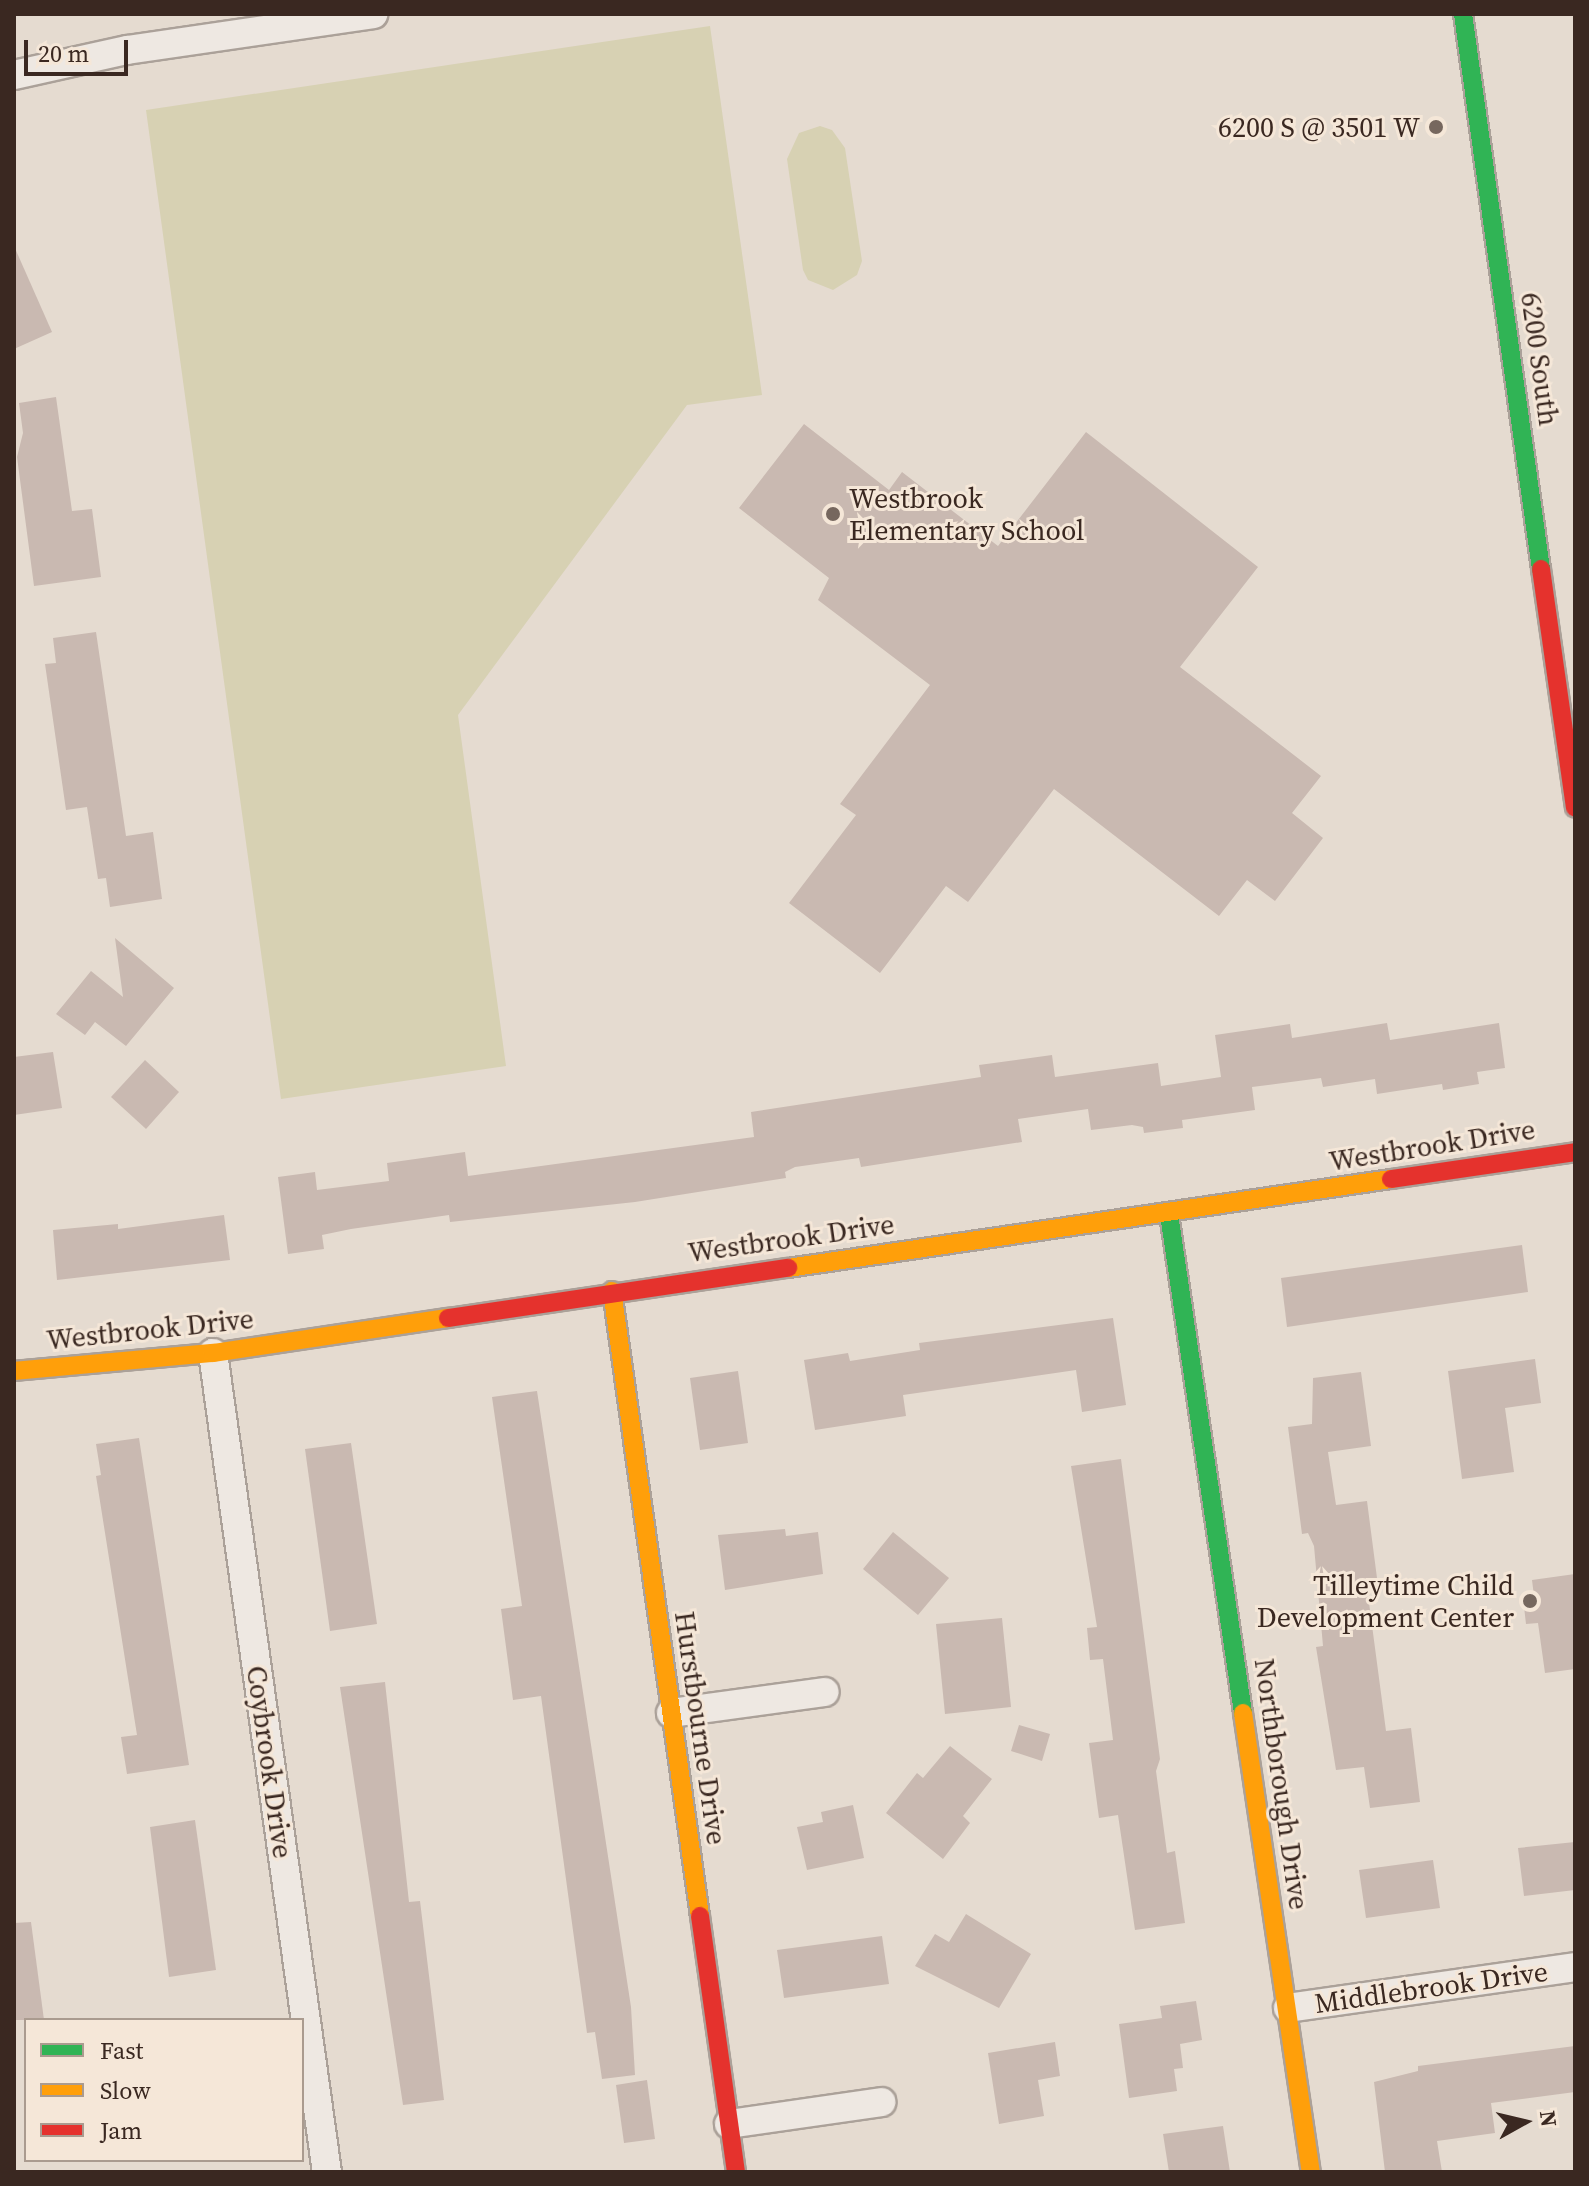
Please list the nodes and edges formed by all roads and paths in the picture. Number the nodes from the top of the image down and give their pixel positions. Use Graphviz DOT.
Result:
graph roads {
  1 [pos="373,14"];
  2 [pos="1463,14"];
  3 [pos="14,75"];
  4 [pos="1575,808"];
  5 [pos="1575,1152"];
  6 [pos="1169,1214"];
  7 [pos="612,1291"];
  8 [pos="213,1353"];
  9 [pos="14,1371"];
  10 [pos="825,1692"];
  11 [pos="671,1713"];
  12 [pos="1575,1967"];
  13 [pos="1288,2008"];
  14 [pos="881,2102"];
  15 [pos="729,2124"];
  16 [pos="327,2172"];
  17 [pos="736,2172"];
  18 [pos="1311,2172"];
  1 -- 3 [label="street"];
  2 -- 4 [label="street, 6200 South"];
  5 -- 6 [label="street, Westbrook Drive"];
  6 -- 7 [label="street, Westbrook Drive"];
  6 -- 13 [label="street, Northborough Drive"];
  7 -- 8 [label="street, Westbrook Drive"];
  7 -- 11 [label="street, Hurstbourne Drive"];
  8 -- 9 [label="street, Westbrook Drive"];
  8 -- 16 [label="street, Coybrook Drive"];
  10 -- 11 [label="street"];
  11 -- 15 [label="street, Hurstbourne Drive"];
  12 -- 13 [label="street, Middlebrook Drive"];
  13 -- 18 [label="street, Northborough Drive"];
  14 -- 15 [label="street"];
  15 -- 17 [label="street, Hurstbourne Drive"];
}
